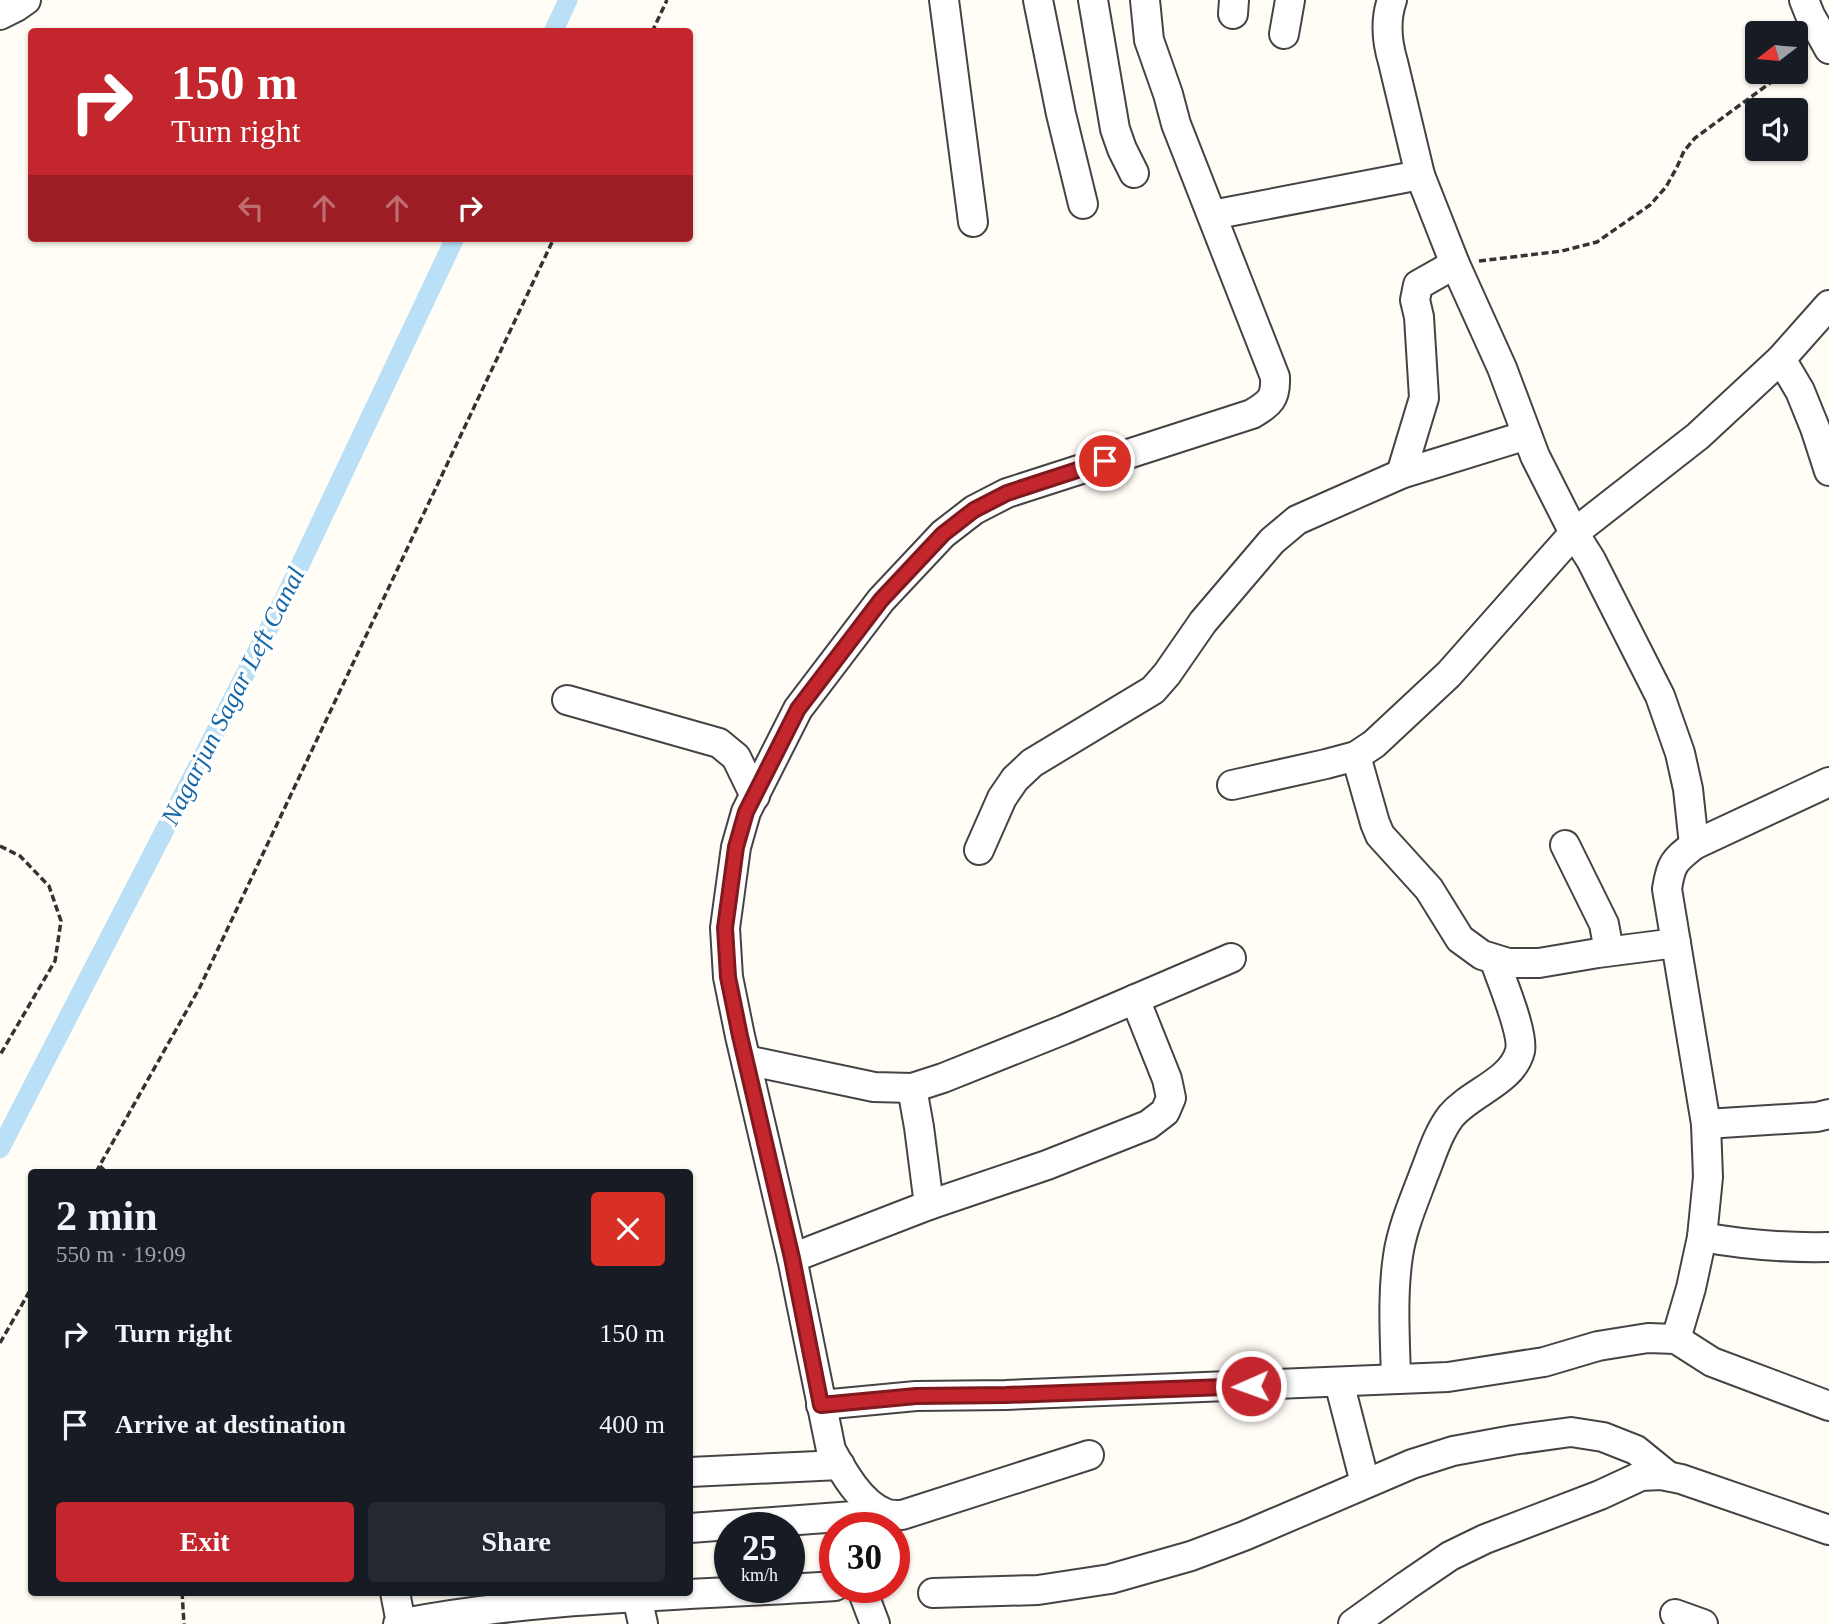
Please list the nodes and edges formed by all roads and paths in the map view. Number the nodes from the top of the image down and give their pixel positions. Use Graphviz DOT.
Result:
graph roads {
  1 [pos="26,0"];
  2 [pos="667,0"];
  3 [pos="944,0"];
  4 [pos="1038,0"];
  5 [pos="1093,0"];
  6 [pos="1145,0"];
  7 [pos="1290,0"];
  8 [pos="1392,0"];
  9 [pos="0,15"];
  10 [pos="1815,16"];
  11 [pos="654,28"];
  12 [pos="1284,34"];
  13 [pos="1829,49"];
  14 [pos="1769,84"];
  15 [pos="1134,173"];
  16 [pos="1420,175"];
  17 [pos="1083,204"];
  18 [pos="1212,215"];
  19 [pos="973,222"];
  20 [pos="552,242"];
  21 [pos="1455,264"];
  22 [pos="1829,305"];
  23 [pos="1781,359"];
  24 [pos="1527,435"];
  25 [pos="1829,471"];
  26 [pos="1401,474"];
  27 [pos="1574,533"];
  28 [pos="567,700"];
  29 [pos="1356,756"];
  30 [pos="1829,782"];
  31 [pos="1232,785"];
  32 [pos="755,796"];
  33 [pos="1565,845"];
  34 [pos="1694,845"];
  35 [pos="0,846"];
  36 [pos="979,849"];
  37 [pos="1676,943"];
  38 [pos="1609,951"];
  39 [pos="1231,958"];
  40 [pos="1494,959"];
  41 [pos="1135,999"];
  42 [pos="0,1055"];
  43 [pos="746,1060"];
  44 [pos="912,1088"];
  45 [pos="1829,1114"];
  46 [pos="1706,1124"];
  47 [pos="100,1166"];
  48 [pos="98,1169"];
  49 [pos="103,1169"];
  50 [pos="929,1205"];
  51 [pos="1702,1237"];
  52 [pos="1829,1247"];
  53 [pos="792,1258"];
  54 [pos="28,1294"];
  55 [pos="1676,1339"];
  56 [pos="0,1343"];
  57 [pos="1396,1379"];
  58 [pos="1339,1382"];
  59 [pos="821,1405"];
  60 [pos="1829,1406"];
  61 [pos="1089,1455"];
  62 [pos="839,1465"];
  63 [pos="693,1472"];
  64 [pos="1668,1476"];
  65 [pos="1365,1483"];
  66 [pos="865,1512"];
  67 [pos="910,1512"];
  68 [pos="819,1519"];
  69 [pos="693,1528"];
  70 [pos="1829,1530"];
  71 [pos="819,1587"];
  72 [pos="693,1593"];
  73 [pos="933,1593"];
  74 [pos="182,1596"];
  75 [pos="396,1596"];
  76 [pos="616,1596"];
  77 [pos="636,1596"];
  78 [pos="867,1603"];
  79 [pos="1675,1615"];
  80 [pos="184,1624"];
  81 [pos="399,1624"];
  82 [pos="643,1624"];
  83 [pos="874,1624"];
  84 [pos="1353,1624"];
  85 [pos="1703,1624"];
  1 -- 9 [label="street"];
  2 -- 11 [label="path"];
  3 -- 19 [label="street"];
  4 -- 17 [label="street"];
  5 -- 15 [label="street"];
  6 -- 18 [label="street"];
  7 -- 12 [label="street"];
  8 -- 16 [label="street"];
  10 -- 13 [label="street"];
  14 -- 21 [label="path"];
  16 -- 18 [label="street"];
  16 -- 21 [label="street"];
  18 -- 32 [label="street"];
  20 -- 47 [label="path"];
  21 -- 24 [label="street"];
  21 -- 26 [label="street"];
  22 -- 23 [label="street"];
  23 -- 25 [label="street"];
  23 -- 27 [label="street"];
  24 -- 26 [label="street"];
  24 -- 27 [label="street"];
  26 -- 36 [label="street"];
  27 -- 29 [label="street"];
  27 -- 34 [label="street"];
  28 -- 32 [label="street"];
  29 -- 31 [label="street"];
  29 -- 40 [label="street"];
  30 -- 34 [label="street"];
  32 -- 43 [label="street"];
  33 -- 38 [label="street"];
  34 -- 37 [label="street"];
  35 -- 42 [label="path"];
  37 -- 38 [label="street"];
  37 -- 46 [label="street"];
  38 -- 40 [label="street"];
  39 -- 41 [label="street"];
  40 -- 57 [label="street"];
  41 -- 44 [label="street"];
  41 -- 50 [label="street"];
  43 -- 44 [label="street"];
  43 -- 53 [label="street"];
  44 -- 50 [label="street"];
  45 -- 46 [label="street"];
  46 -- 51 [label="street"];
  47 -- 48 [label="path"];
  47 -- 49 [label="path"];
  50 -- 53 [label="street"];
  51 -- 52 [label="street"];
  51 -- 55 [label="street"];
  53 -- 59 [label="street"];
  54 -- 56 [label="path"];
  55 -- 57 [label="street"];
  55 -- 60 [label="street"];
  57 -- 58 [label="street"];
  58 -- 59 [label="street"];
  58 -- 65 [label="street"];
  59 -- 62 [label="street"];
  61 -- 67 [label="street"];
  62 -- 63 [label="street"];
  62 -- 66 [label="street"];
  64 -- 65 [label="street"];
  64 -- 70 [label="street"];
  64 -- 84 [label="street"];
  65 -- 73 [label="street"];
  68 -- 69 [label="street"];
  71 -- 72 [label="street"];
  74 -- 80 [label="path"];
  75 -- 81 [label="street"];
  76 -- 81 [label="street"];
  77 -- 82 [label="street"];
  78 -- 83 [label="street"];
  79 -- 85 [label="street"];
}
